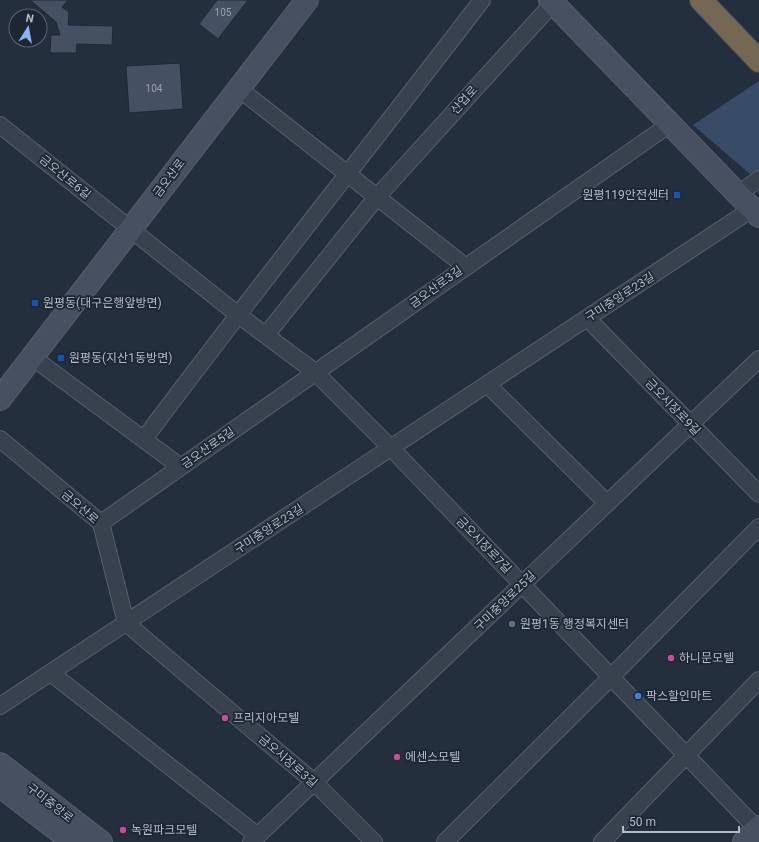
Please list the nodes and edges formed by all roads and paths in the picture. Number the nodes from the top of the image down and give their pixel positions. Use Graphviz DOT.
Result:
graph roads {
  1 [pos="307,0"];
  2 [pos="482,0"];
  3 [pos="701,0"];
  4 [pos="551,1"];
  5 [pos="759,61"];
  6 [pos="238,88"];
  7 [pos="670,124"];
  8 [pos="0,125"];
  9 [pos="348,175"];
  10 [pos="759,179"];
  11 [pos="376,198"];
  12 [pos="750,206"];
  13 [pos="130,229"];
  14 [pos="466,267"];
  15 [pos="237,314"];
  16 [pos="587,318"];
  17 [pos="266,335"];
  18 [pos="32,357"];
  19 [pos="759,359"];
  20 [pos="315,372"];
  21 [pos="487,384"];
  22 [pos="0,400"];
  23 [pos="690,424"];
  24 [pos="0,439"];
  25 [pos="144,439"];
  26 [pos="391,448"];
  27 [pos="181,467"];
  28 [pos="759,494"];
  29 [pos="607,503"];
  30 [pos="101,523"];
  31 [pos="759,527"];
  32 [pos="522,584"];
  33 [pos="126,623"];
  34 [pos="50,673"];
  35 [pos="611,677"];
  36 [pos="759,680"];
  37 [pos="0,706"];
  38 [pos="687,756"];
  39 [pos="0,764"];
  40 [pos="314,782"];
  41 [pos="0,786"];
  42 [pos="755,832"];
  43 [pos="254,839"];
  44 [pos="73,842"];
  45 [pos="101,842"];
  46 [pos="374,842"];
  47 [pos="445,842"];
  48 [pos="602,842"];
  1 -- 6 [label="street, 금오산로"];
  2 -- 9 [label="street"];
  3 -- 5 [label="highway"];
  4 -- 7 [label="street, 산업로"];
  4 -- 11 [label="street, 산업로"];
  6 -- 9 [label="street, 금오산로3길"];
  6 -- 13 [label="street, 금오산로"];
  7 -- 12 [label="street, 산업로"];
  7 -- 14 [label="street"];
  8 -- 13 [label="street, 금오산로6길"];
  9 -- 11 [label="street, 금오산로3길"];
  9 -- 15 [label="street"];
  10 -- 12 [label="street, 구미중앙로23길"];
  11 -- 14 [label="street, 금오산로3길"];
  11 -- 17 [label="street"];
  12 -- 16 [label="street, 구미중앙로23길"];
  13 -- 15 [label="street"];
  13 -- 18 [label="street, 금오산로"];
  14 -- 20 [label="street, 금오산로3길"];
  15 -- 17 [label="street"];
  15 -- 25 [label="street"];
  16 -- 21 [label="street, 구미중앙로23길"];
  16 -- 23 [label="street, 금오시장로9길"];
  17 -- 20 [label="street"];
  18 -- 22 [label="street, 금오산로"];
  18 -- 25 [label="street"];
  19 -- 23 [label="street, 구미중앙로25길"];
  20 -- 26 [label="street"];
  20 -- 27 [label="street, 금오산로5길"];
  21 -- 26 [label="street, 구미중앙로23길"];
  21 -- 29 [label="street"];
  23 -- 28 [label="street, 금오시장로9길"];
  23 -- 29 [label="street, 구미중앙로25길"];
  24 -- 30 [label="street, 금오산로"];
  25 -- 27 [label="street"];
  26 -- 32 [label="street, 금오시장로7길"];
  26 -- 33 [label="street, 구미중앙로23길"];
  27 -- 30 [label="street, 금오산로5길"];
  29 -- 32 [label="street, 구미중앙로25길"];
  30 -- 33 [label="street, 금오산로"];
  31 -- 35 [label="street"];
  32 -- 35 [label="street, 금오시장로7길"];
  32 -- 40 [label="street, 구미중앙로25길"];
  33 -- 34 [label="street, 구미중앙로23길"];
  33 -- 40 [label="street, 금오시장로3길"];
  34 -- 37 [label="street, 구미중앙로23길"];
  34 -- 43 [label="street"];
  35 -- 38 [label="street, 금오시장로7길"];
  35 -- 47 [label="street"];
  36 -- 38 [label="street"];
  38 -- 42 [label="street, 금오시장로7길"];
  38 -- 48 [label="street"];
  39 -- 45 [label="street, 구미중앙로"];
  40 -- 43 [label="street, 구미중앙로25길"];
  40 -- 46 [label="street, 금오시장로3길"];
  41 -- 44 [label="street, 구미중앙로"];
}
